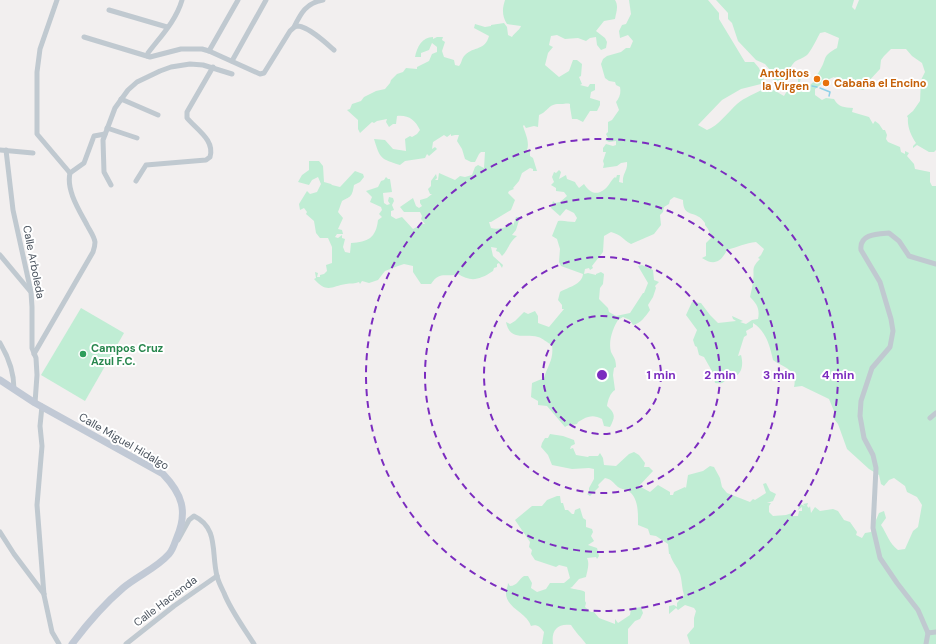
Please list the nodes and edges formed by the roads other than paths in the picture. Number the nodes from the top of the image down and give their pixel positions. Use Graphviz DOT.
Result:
graph roads {
  1 [pos="57,0"];
  2 [pos="182,0"];
  3 [pos="238,0"];
  4 [pos="266,0"];
  5 [pos="323,0"];
  6 [pos="109,10"];
  7 [pos="167,27"];
  8 [pos="294,27"];
  9 [pos="84,37"];
  10 [pos="334,50"];
  11 [pos="209,51"];
  12 [pos="147,56"];
  13 [pos="232,61"];
  14 [pos="213,67"];
  15 [pos="232,74"];
  16 [pos="121,99"];
  17 [pos="158,116"];
  18 [pos="107,128"];
  19 [pos="105,134"];
  20 [pos="136,138"];
  21 [pos="3,150"];
  22 [pos="33,153"];
  23 [pos="70,173"];
  24 [pos="136,181"];
  25 [pos="111,184"];
  26 [pos="0,255"];
  27 [pos="936,264"];
  28 [pos="31,292"];
  29 [pos="0,343"];
  30 [pos="34,354"];
  31 [pos="0,380"];
  32 [pos="14,389"];
  33 [pos="38,404"];
  34 [pos="936,413"];
  35 [pos="930,418"];
  36 [pos="0,532"];
  37 [pos="170,553"];
  38 [pos="217,576"];
  39 [pos="44,595"];
  40 [pos="936,632"];
  41 [pos="928,633"];
  42 [pos="59,644"];
  43 [pos="72,644"];
  44 [pos="126,644"];
  45 [pos="254,644"];
  46 [pos="926,644"];
  1 -- 23 [label="street"];
  2 -- 7 [label="street"];
  3 -- 11 [label="street"];
  4 -- 13 [label="street"];
  5 -- 8 [label="street"];
  6 -- 7 [label="street"];
  7 -- 12 [label="street"];
  8 -- 10 [label="street"];
  8 -- 13 [label="street"];
  9 -- 12 [label="street"];
  11 -- 12 [label="street"];
  11 -- 13 [label="street"];
  14 -- 15 [label="street"];
  14 -- 16 [label="street"];
  14 -- 24 [label="street"];
  16 -- 17 [label="street"];
  16 -- 18 [label="street"];
  18 -- 19 [label="street"];
  18 -- 20 [label="street"];
  19 -- 23 [label="street"];
  19 -- 25 [label="street"];
  21 -- 22 [label="street"];
  21 -- 28 [label="street, Calle Arboleda"];
  23 -- 30 [label="street"];
  26 -- 28 [label="street"];
  27 -- 41 [label="street"];
  28 -- 30 [label="street, Calle Arboleda"];
  29 -- 32 [label="street"];
  30 -- 33 [label="street, Calle Arboleda"];
  31 -- 32 [label="main road, Calle Miguel Hidalgo"];
  32 -- 33 [label="main road, Calle Miguel Hidalgo"];
  33 -- 37 [label="main road, Calle Miguel Hidalgo"];
  33 -- 39 [label="street, Calle Arboleda"];
  34 -- 35 [label="street"];
  36 -- 39 [label="street"];
  37 -- 38 [label="street"];
  37 -- 43 [label="main road"];
  38 -- 44 [label="street, Calle Hacienda"];
  38 -- 45 [label="street"];
  39 -- 42 [label="street, Calle Arboleda"];
  40 -- 41 [label="street"];
  41 -- 46 [label="street"];
}
